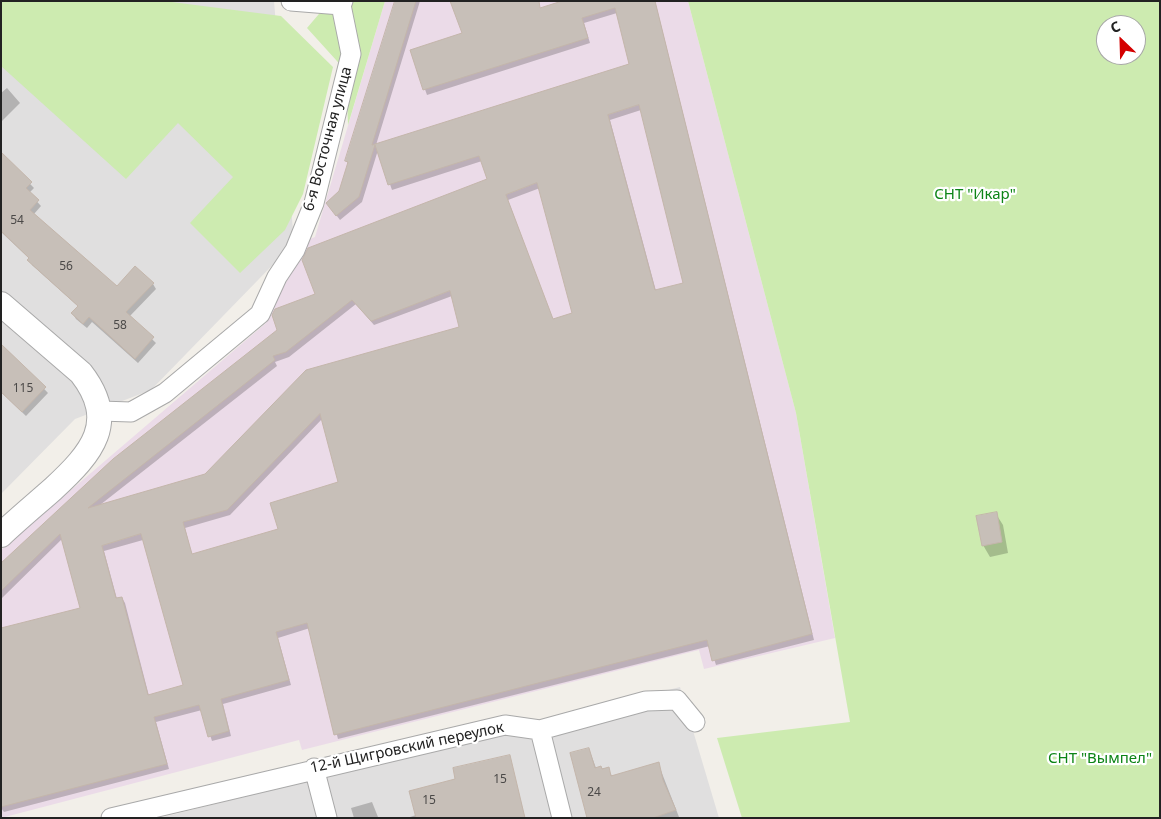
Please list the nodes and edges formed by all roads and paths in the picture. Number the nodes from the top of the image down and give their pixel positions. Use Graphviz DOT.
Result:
graph roads {
  1 [pos="291,1"];
  2 [pos="342,3"];
  3 [pos="1,304"];
  4 [pos="100,410"];
  5 [pos="1,535"];
  6 [pos="695,722"];
  7 [pos="540,730"];
  8 [pos="314,768"];
  9 [pos="114,817"];
  10 [pos="327,818"];
  11 [pos="562,818"];
  1 -- 2 [label="street"];
  2 -- 4 [label="street, 6-я Восточная улица"];
  3 -- 4 [label="street"];
  4 -- 5 [label="street"];
  6 -- 7 [label="street, 12-й Щигровский переулок"];
  7 -- 8 [label="street, 12-й Щигровский переулок"];
  7 -- 11 [label="street"];
  8 -- 9 [label="street, 12-й Щигровский переулок"];
  8 -- 10 [label="street"];
}
